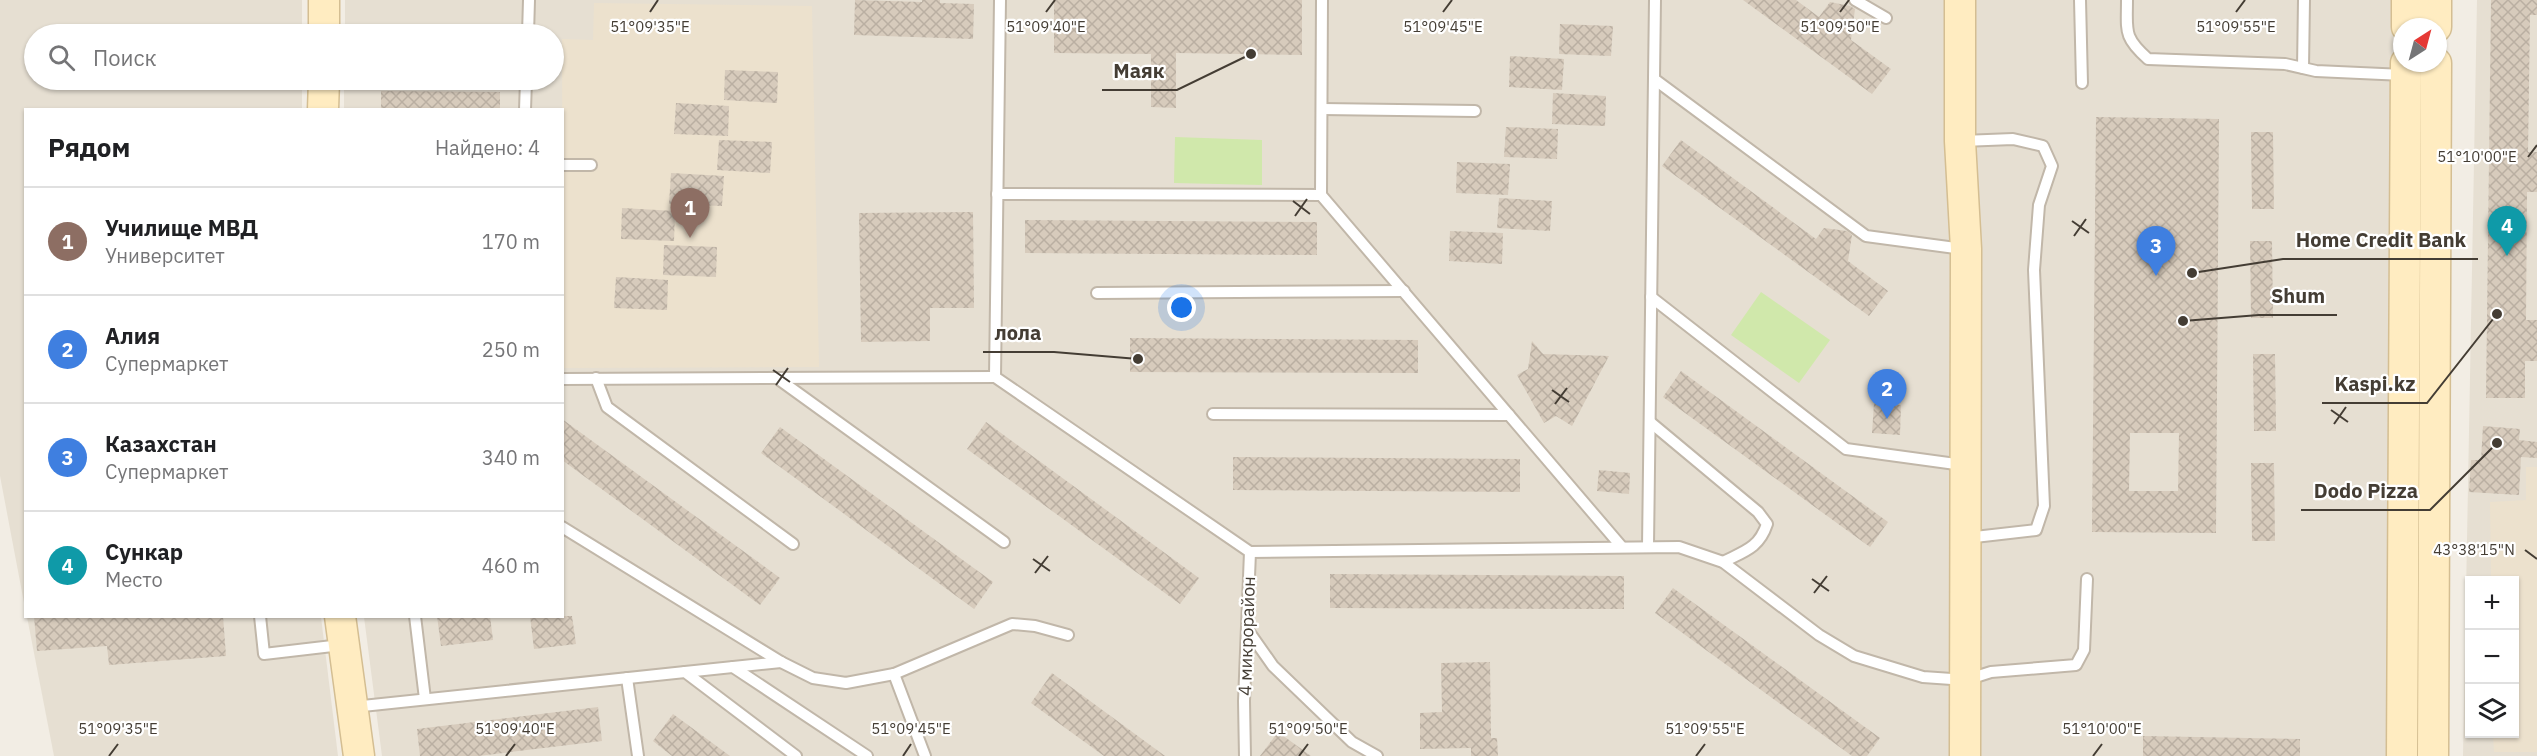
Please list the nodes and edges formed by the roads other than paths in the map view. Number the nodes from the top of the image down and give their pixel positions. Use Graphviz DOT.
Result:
graph roads {
  1 [pos="324,0"];
  2 [pos="529,0"];
  3 [pos="1000,0"];
  4 [pos="1322,0"];
  5 [pos="1655,0"];
  6 [pos="1855,0"];
  7 [pos="1960,0"];
  8 [pos="2080,0"];
  9 [pos="2127,0"];
  10 [pos="2304,0"];
  11 [pos="2407,0"];
  12 [pos="2436,0"];
  13 [pos="1886,18"];
  14 [pos="2407,18"];
  15 [pos="2436,18"];
  16 [pos="324,24"];
  17 [pos="528,24"];
  18 [pos="2303,68"];
  19 [pos="2393,69"];
  20 [pos="2406,72"];
  21 [pos="2436,72"];
  22 [pos="1654,79"];
  23 [pos="2082,83"];
  24 [pos="324,90"];
  25 [pos="526,90"];
  26 [pos="323,108"];
  27 [pos="525,108"];
  28 [pos="1322,109"];
  29 [pos="1475,111"];
  30 [pos="1960,141"];
  31 [pos="564,165"];
  32 [pos="591,165"];
  33 [pos="997,194"];
  34 [pos="1321,195"];
  35 [pos="1966,249"];
  36 [pos="1404,291"];
  37 [pos="1097,293"];
  38 [pos="1651,297"];
  39 [pos="995,377"];
  40 [pos="596,378"];
  41 [pos="777,378"];
  42 [pos="564,379"];
  43 [pos="1213,414"];
  44 [pos="1509,415"];
  45 [pos="1650,422"];
  46 [pos="1966,466"];
  47 [pos="564,528"];
  48 [pos="1966,538"];
  49 [pos="1004,542"];
  50 [pos="793,544"];
  51 [pos="1621,546"];
  52 [pos="1648,546"];
  53 [pos="1250,552"];
  54 [pos="1724,562"];
  55 [pos="2087,579"];
  56 [pos="260,618"];
  57 [pos="415,618"];
  58 [pos="1247,629"];
  59 [pos="342,630"];
  60 [pos="1068,635"];
  61 [pos="781,662"];
  62 [pos="733,667"];
  63 [pos="685,672"];
  64 [pos="894,674"];
  65 [pos="627,678"];
  66 [pos="1966,680"];
  67 [pos="425,699"];
  68 [pos="352,707"];
  69 [pos="359,756"];
  70 [pos="638,756"];
  71 [pos="796,756"];
  72 [pos="867,756"];
  73 [pos="925,756"];
  74 [pos="1245,756"];
  75 [pos="1377,756"];
  76 [pos="1965,756"];
  77 [pos="2402,756"];
  78 [pos="2433,756"];
  1 -- 16 [label="main road"];
  2 -- 17 [label="lane"];
  3 -- 33 [label="lane"];
  4 -- 28 [label="lane"];
  5 -- 22 [label="lane"];
  6 -- 13 [label="lane"];
  7 -- 30 [label="main road"];
  8 -- 23 [label="lane"];
  9 -- 18 [label="lane"];
  10 -- 18 [label="lane"];
  11 -- 14 [label="main road"];
  12 -- 15 [label="main road"];
  18 -- 19 [label="lane"];
  20 -- 77 [label="main road"];
  21 -- 78 [label="main road"];
  22 -- 35 [label="lane"];
  22 -- 38 [label="lane"];
  24 -- 26 [label="main road"];
  25 -- 27 [label="lane"];
  28 -- 29 [label="lane"];
  28 -- 34 [label="lane"];
  30 -- 35 [label="main road"];
  30 -- 48 [label="lane"];
  31 -- 32 [label="lane"];
  33 -- 34 [label="lane"];
  33 -- 39 [label="lane"];
  34 -- 36 [label="lane"];
  35 -- 46 [label="main road"];
  36 -- 37 [label="lane"];
  36 -- 44 [label="lane"];
  38 -- 45 [label="lane"];
  38 -- 46 [label="lane"];
  39 -- 41 [label="lane"];
  39 -- 53 [label="lane"];
  40 -- 41 [label="lane"];
  40 -- 42 [label="lane"];
  40 -- 50 [label="lane"];
  41 -- 49 [label="lane"];
  43 -- 44 [label="lane"];
  44 -- 51 [label="lane"];
  45 -- 52 [label="lane"];
  45 -- 54 [label="lane"];
  46 -- 48 [label="main road"];
  47 -- 61 [label="lane"];
  48 -- 66 [label="main road"];
  51 -- 52 [label="lane"];
  51 -- 53 [label="lane"];
  52 -- 54 [label="lane"];
  53 -- 58 [label="lane, 4 микрорайон"];
  54 -- 66 [label="lane"];
  55 -- 66 [label="lane"];
  56 -- 59 [label="lane"];
  57 -- 67 [label="lane"];
  58 -- 74 [label="lane, 4 микрорайон"];
  58 -- 75 [label="lane"];
  59 -- 68 [label="main road"];
  60 -- 64 [label="lane"];
  61 -- 62 [label="lane"];
  61 -- 64 [label="lane"];
  62 -- 63 [label="lane"];
  62 -- 72 [label="lane"];
  63 -- 65 [label="lane"];
  63 -- 71 [label="lane"];
  64 -- 73 [label="lane"];
  65 -- 67 [label="lane"];
  65 -- 70 [label="lane"];
  66 -- 76 [label="main road"];
  67 -- 68 [label="lane"];
  68 -- 69 [label="main road"];
}
